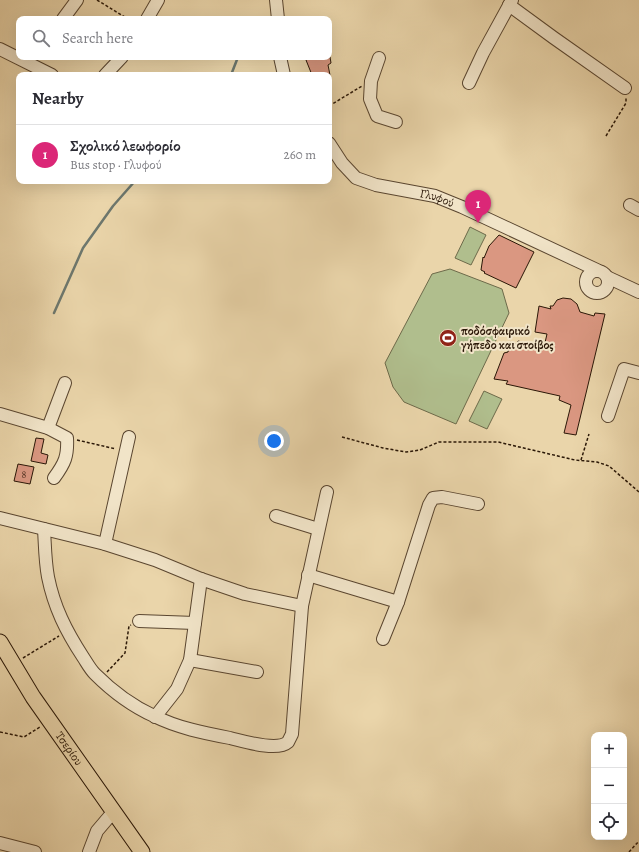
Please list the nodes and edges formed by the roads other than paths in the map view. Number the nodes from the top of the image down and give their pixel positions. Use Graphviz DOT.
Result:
graph roads {
  1 [pos="77,0"];
  2 [pos="158,0"];
  3 [pos="279,2"];
  4 [pos="511,2"];
  5 [pos="65,16"];
  6 [pos="149,16"];
  7 [pos="278,16"];
  8 [pos="0,49"];
  9 [pos="16,54"];
  10 [pos="379,58"];
  11 [pos="33,60"];
  12 [pos="119,60"];
  13 [pos="281,60"];
  14 [pos="48,72"];
  15 [pos="108,72"];
  16 [pos="283,72"];
  17 [pos="470,83"];
  18 [pos="625,88"];
  19 [pos="396,122"];
  20 [pos="332,148"];
  21 [pos="639,292"];
  22 [pos="639,373"];
  23 [pos="65,383"];
  24 [pos="0,414"];
  25 [pos="608,416"];
  26 [pos="48,428"];
  27 [pos="128,437"];
  28 [pos="54,478"];
  29 [pos="326,492"];
  30 [pos="478,504"];
  31 [pos="276,516"];
  32 [pos="0,518"];
  33 [pos="44,529"];
  34 [pos="318,529"];
  35 [pos="105,544"];
  36 [pos="308,576"];
  37 [pos="201,579"];
  38 [pos="398,602"];
  39 [pos="302,606"];
  40 [pos="139,621"];
  41 [pos="196,623"];
  42 [pos="383,639"];
  43 [pos="0,642"];
  44 [pos="190,660"];
  45 [pos="257,672"];
  46 [pos="155,717"];
  47 [pos="114,811"];
  48 [pos="0,843"];
  49 [pos="36,852"];
  50 [pos="89,852"];
  51 [pos="142,852"];
  1 -- 5 [label="street"];
  2 -- 6 [label="street"];
  3 -- 7 [label="street"];
  4 -- 17 [label="street"];
  4 -- 18 [label="street"];
  8 -- 9 [label="street"];
  10 -- 19 [label="street"];
  11 -- 14 [label="street"];
  12 -- 15 [label="street"];
  13 -- 16 [label="street"];
  20 -- 21 [label="street, Γλυφού"];
  22 -- 25 [label="street"];
  23 -- 26 [label="street"];
  24 -- 26 [label="street"];
  26 -- 28 [label="street"];
  27 -- 35 [label="street"];
  29 -- 34 [label="street"];
  30 -- 38 [label="street"];
  31 -- 34 [label="street"];
  32 -- 33 [label="street"];
  33 -- 35 [label="street"];
  33 -- 46 [label="street"];
  34 -- 36 [label="street"];
  35 -- 37 [label="street"];
  36 -- 38 [label="street"];
  36 -- 39 [label="street"];
  37 -- 39 [label="street"];
  37 -- 41 [label="street"];
  38 -- 42 [label="street"];
  39 -- 46 [label="street"];
  40 -- 41 [label="street"];
  41 -- 44 [label="street"];
  43 -- 47 [label="main road, Τσερίου"];
  44 -- 45 [label="street"];
  44 -- 46 [label="street"];
  47 -- 50 [label="street"];
  47 -- 51 [label="main road, Τσερίου"];
  48 -- 49 [label="street"];
}
